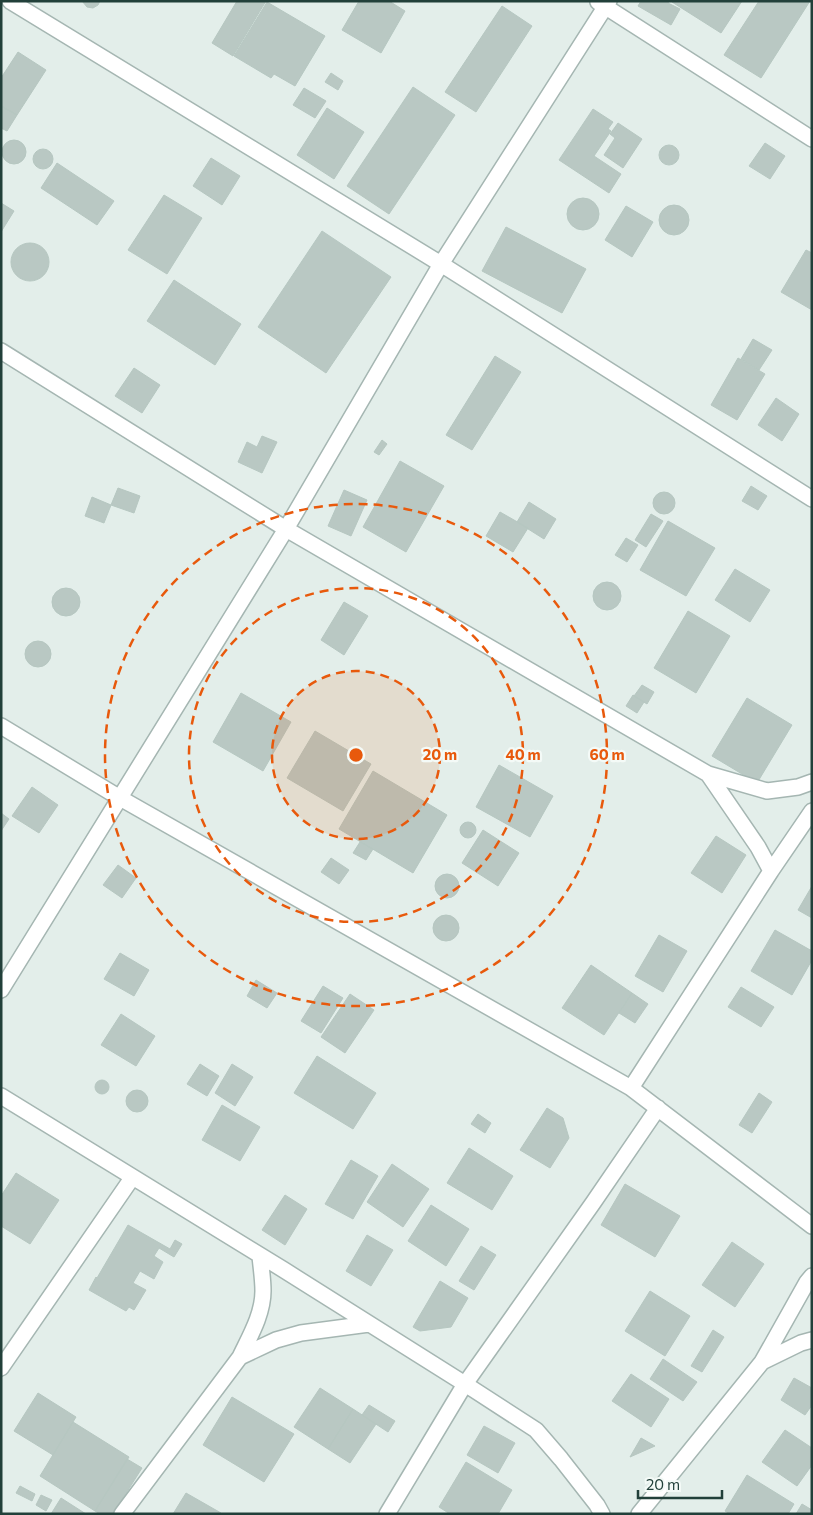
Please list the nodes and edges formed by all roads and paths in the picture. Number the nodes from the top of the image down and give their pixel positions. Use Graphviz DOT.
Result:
graph roads {
  1 [pos="10,1"];
  2 [pos="604,3"];
  3 [pos="812,139"];
  4 [pos="441,264"];
  5 [pos="1,351"];
  6 [pos="812,499"];
  7 [pos="286,529"];
  8 [pos="1,726"];
  9 [pos="708,774"];
  10 [pos="812,782"];
  11 [pos="120,798"];
  12 [pos="812,811"];
  13 [pos="771,870"];
  14 [pos="1,990"];
  15 [pos="632,1088"];
  16 [pos="1,1096"];
  17 [pos="658,1108"];
  18 [pos="132,1178"];
  19 [pos="812,1226"];
  20 [pos="260,1256"];
  21 [pos="812,1276"];
  22 [pos="369,1324"];
  23 [pos="812,1340"];
  24 [pos="240,1357"];
  25 [pos="762,1362"];
  26 [pos="1,1368"];
  27 [pos="465,1384"];
  28 [pos="122,1514"];
  29 [pos="387,1514"];
  30 [pos="602,1514"];
  31 [pos="639,1514"];
  1 -- 4 [label="street"];
  2 -- 3 [label="street"];
  2 -- 4 [label="street"];
  4 -- 6 [label="street"];
  4 -- 7 [label="street"];
  5 -- 7 [label="street"];
  7 -- 9 [label="street"];
  7 -- 11 [label="street"];
  8 -- 11 [label="street"];
  9 -- 10 [label="street"];
  9 -- 13 [label="street"];
  11 -- 14 [label="street"];
  11 -- 15 [label="street"];
  12 -- 13 [label="street"];
  13 -- 15 [label="street"];
  15 -- 17 [label="street"];
  16 -- 18 [label="street"];
  17 -- 19 [label="street"];
  17 -- 27 [label="street"];
  18 -- 20 [label="street"];
  18 -- 26 [label="street"];
  20 -- 22 [label="street"];
  20 -- 24 [label="street"];
  21 -- 25 [label="street"];
  22 -- 24 [label="street"];
  22 -- 27 [label="street"];
  23 -- 25 [label="street"];
  24 -- 28 [label="street"];
  25 -- 31 [label="street"];
  27 -- 29 [label="street"];
  27 -- 30 [label="street"];
}
